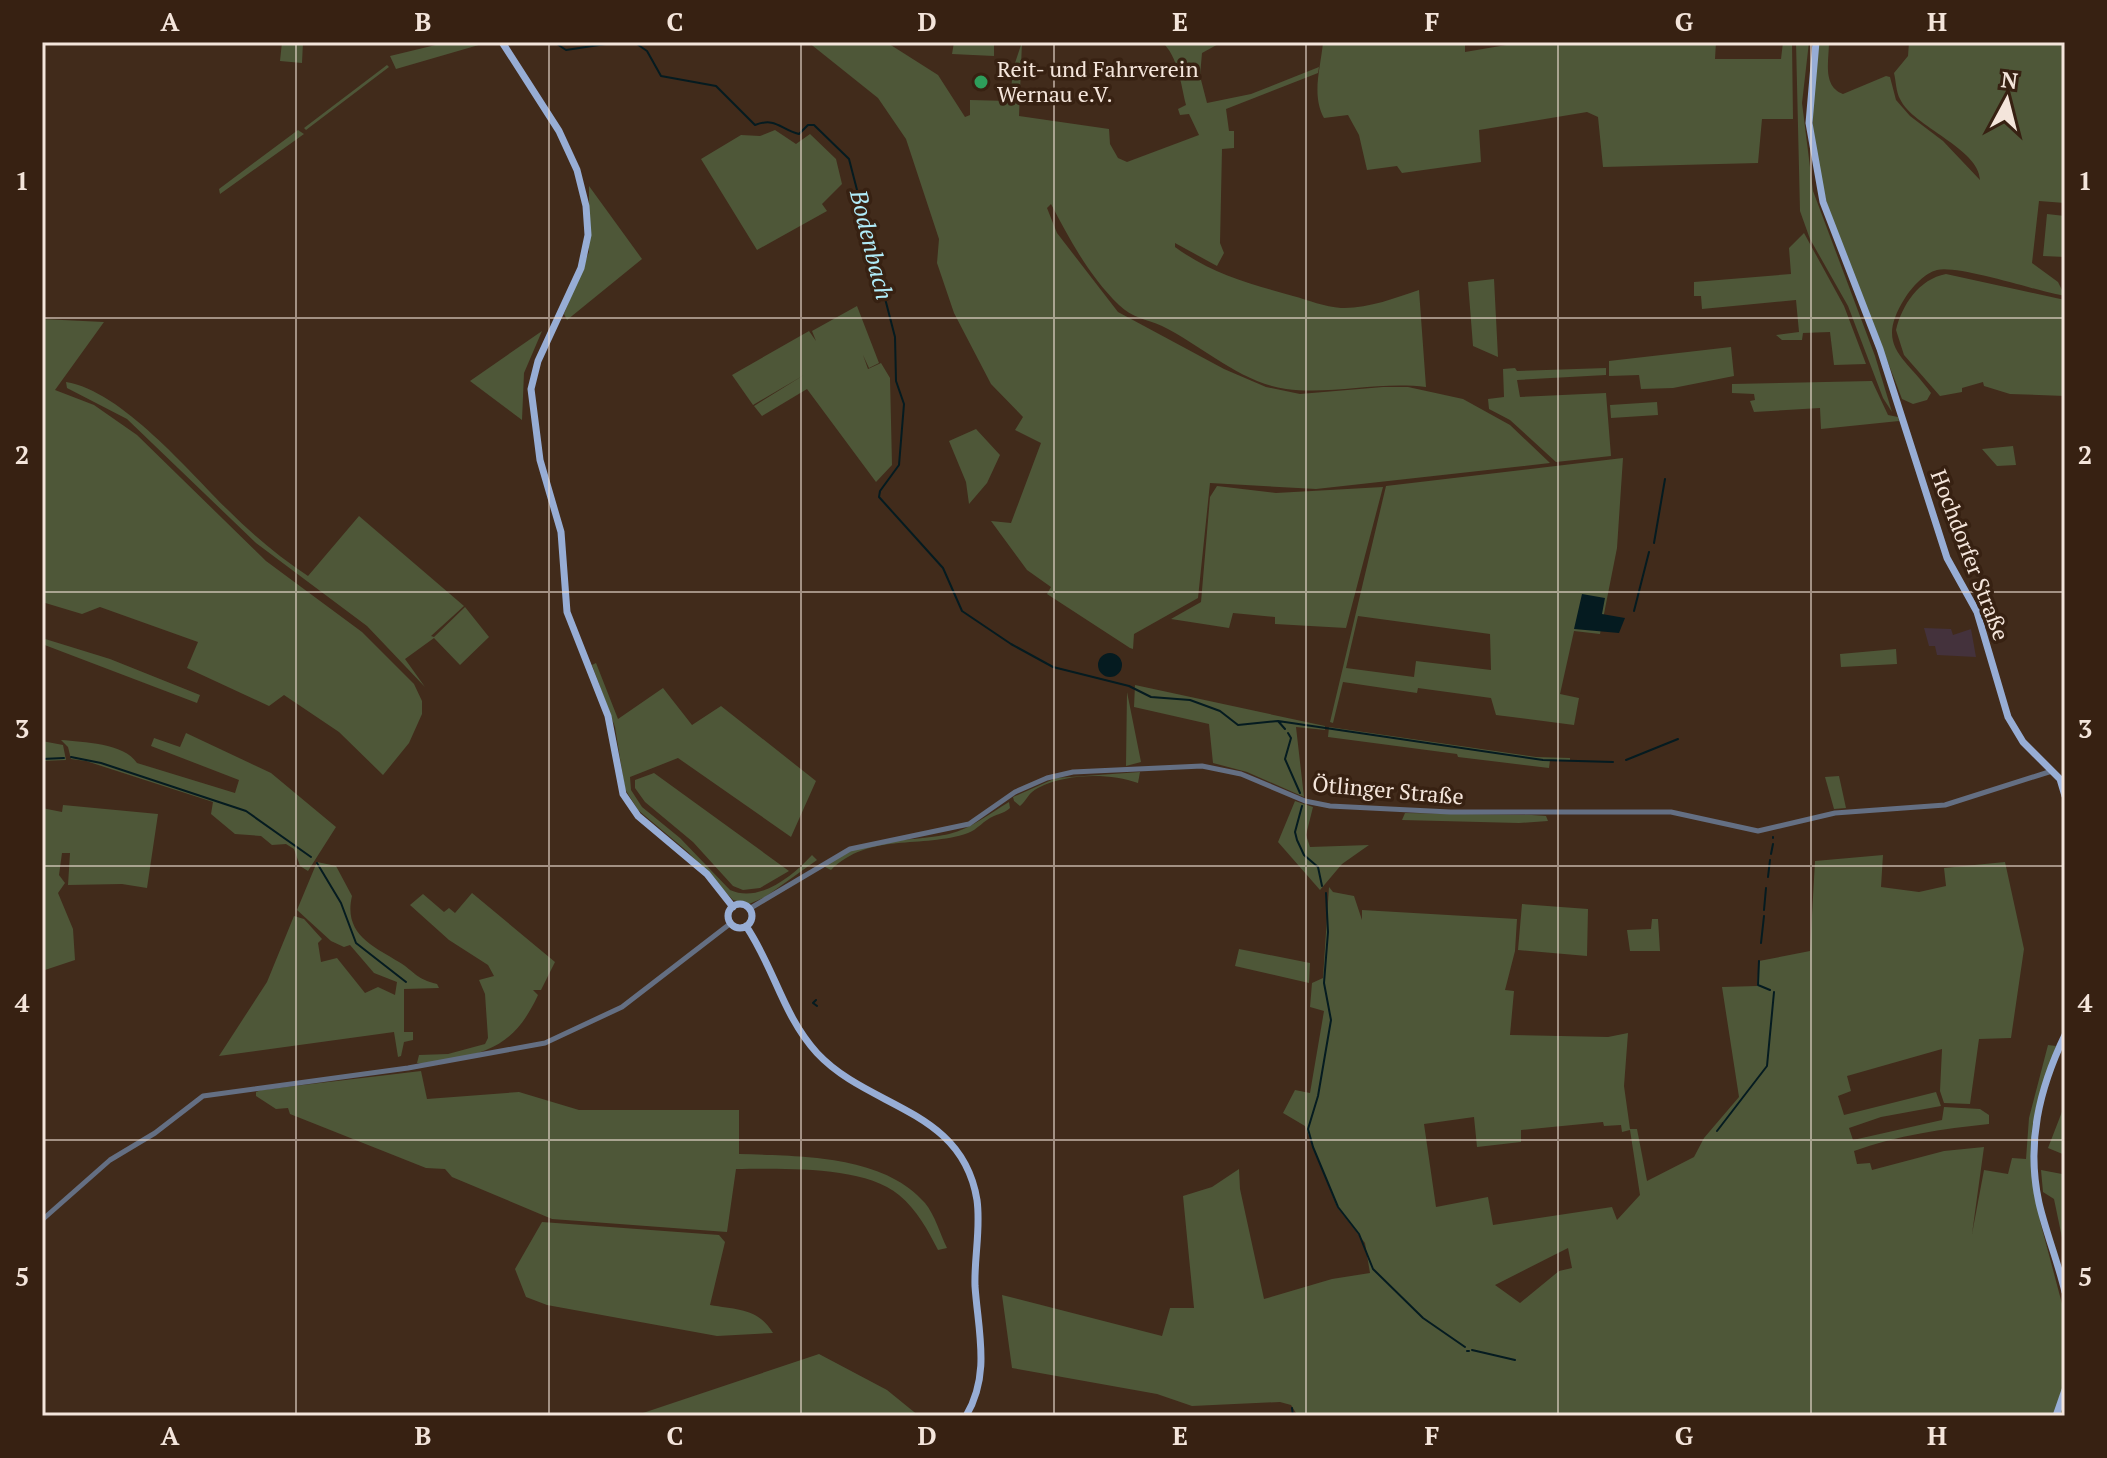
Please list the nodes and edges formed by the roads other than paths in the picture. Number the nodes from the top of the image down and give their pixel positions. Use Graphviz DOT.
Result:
graph roads {
  1 [pos="502,42"];
  2 [pos="1816,42"];
  3 [pos="2053,770"];
  4 [pos="2065,796"];
  5 [pos="733,907"];
  6 [pos="749,909"];
  7 [pos="731,923"];
  8 [pos="746,926"];
  9 [pos="2065,1035"];
  10 [pos="42,1220"];
  11 [pos="2065,1292"];
  12 [pos="2065,1390"];
  13 [pos="966,1416"];
  14 [pos="2056,1416"];
  1 -- 5 [label="main road"];
  2 -- 3 [label="main road, Hochdorfer Straße"];
  3 -- 4 [label="main road"];
  3 -- 6 [label="street, Ötlinger Straße"];
  5 -- 6 [label="main road"];
  5 -- 7 [label="main road"];
  6 -- 8 [label="main road"];
  7 -- 8 [label="main road"];
  7 -- 10 [label="street"];
  8 -- 13 [label="main road"];
  9 -- 11 [label="main road"];
  12 -- 14 [label="main road"];
}
